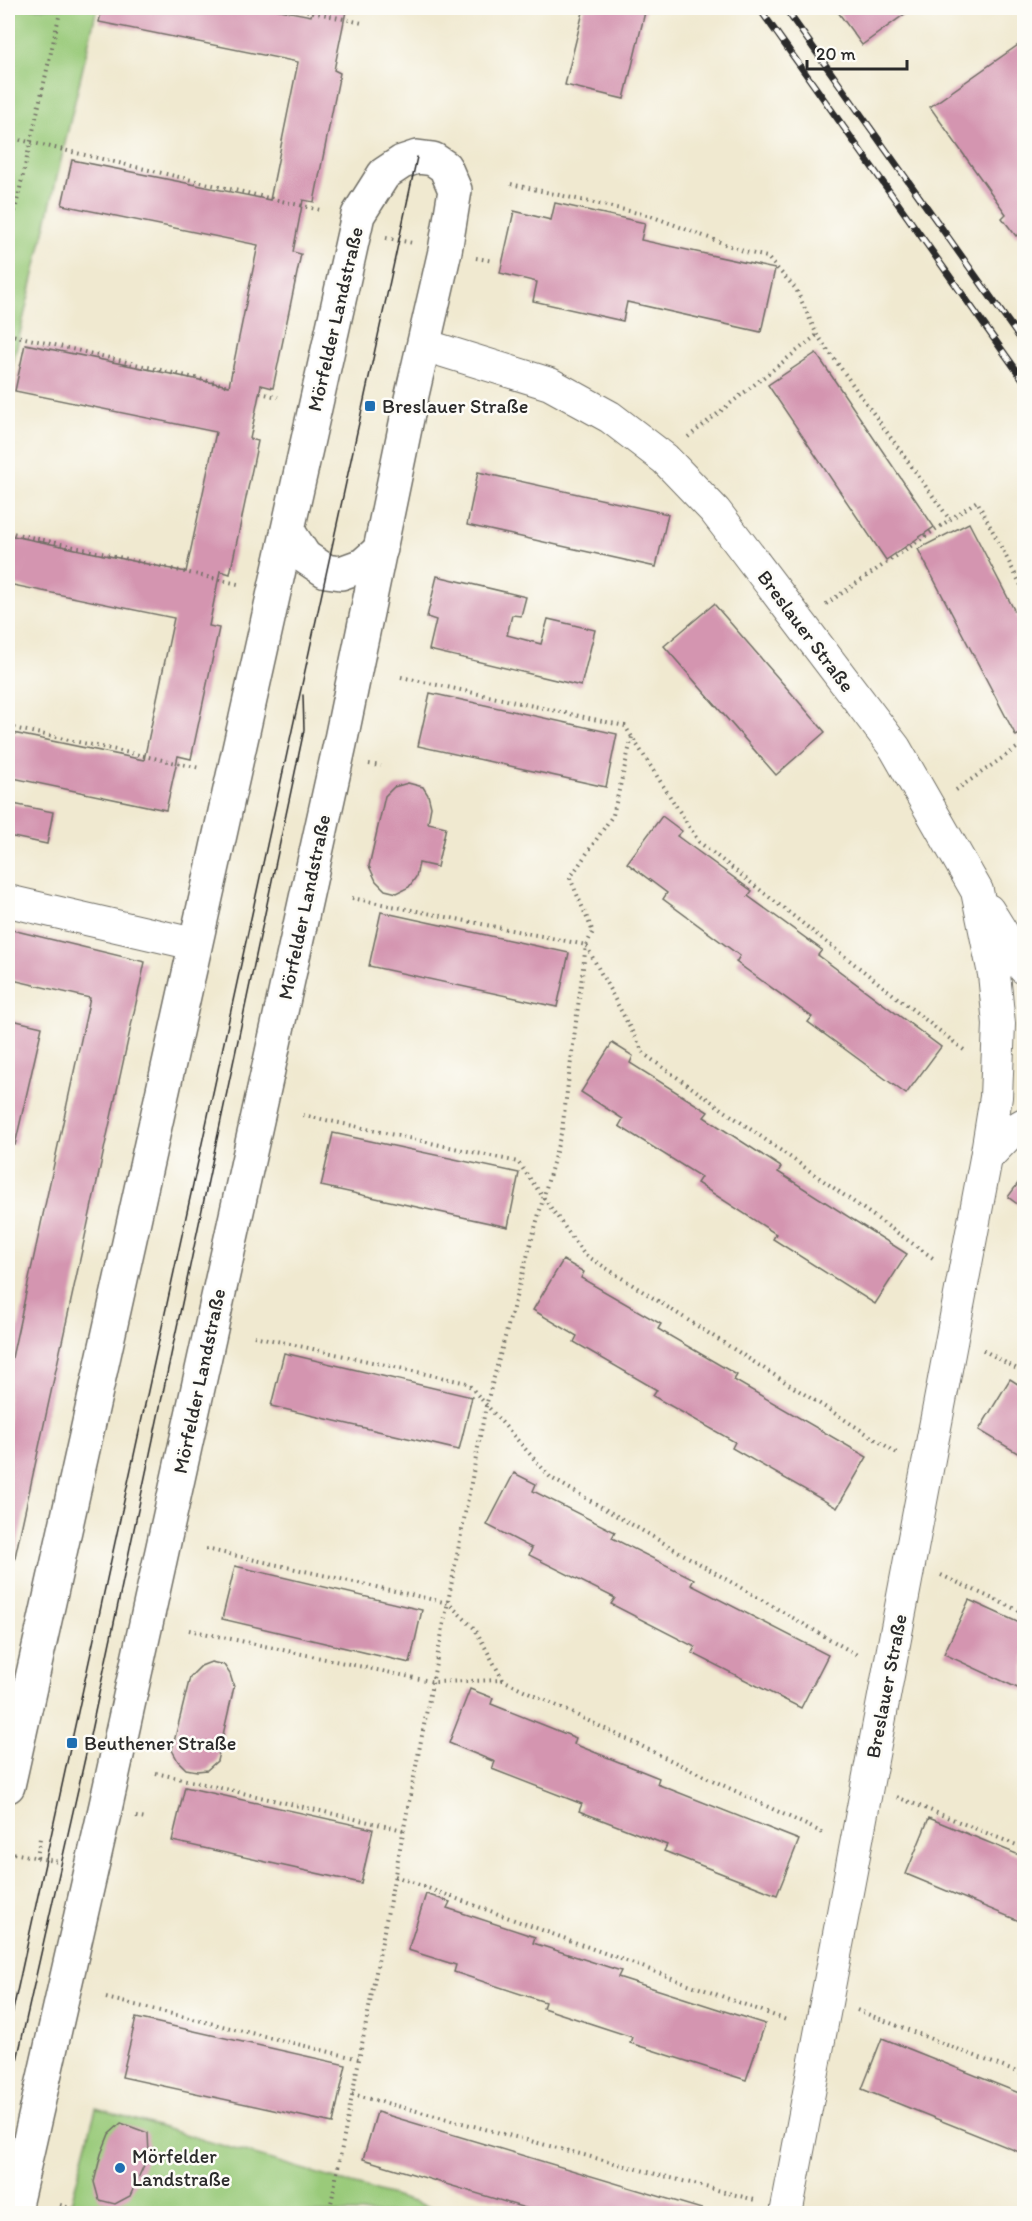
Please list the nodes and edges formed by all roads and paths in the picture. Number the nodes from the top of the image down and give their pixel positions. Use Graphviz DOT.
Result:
graph roads {
  1 [pos="61,8"];
  2 [pos="295,8"];
  3 [pos="362,23"];
  4 [pos="8,137"];
  5 [pos="31,144"];
  6 [pos="512,184"];
  7 [pos="320,210"];
  8 [pos="8,241"];
  9 [pos="384,246"];
  10 [pos="444,251"];
  11 [pos="493,261"];
  12 [pos="8,334"];
  13 [pos="817,335"];
  14 [pos="424,345"];
  15 [pos="229,386"];
  16 [pos="260,393"];
  17 [pos="278,397"];
  18 [pos="662,457"];
  19 [pos="950,520"];
  20 [pos="288,531"];
  21 [pos="8,532"];
  22 [pos="381,549"];
  23 [pos="238,584"];
  24 [pos="1024,591"];
  25 [pos="799,622"];
  26 [pos="401,677"];
  27 [pos="8,727"];
  28 [pos="632,737"];
  29 [pos="1024,743"];
  30 [pos="209,769"];
  31 [pos="929,808"];
  32 [pos="976,891"];
  33 [pos="352,898"];
  34 [pos="8,902"];
  35 [pos="194,944"];
  36 [pos="585,945"];
  37 [pos="1024,968"];
  38 [pos="996,1075"];
  39 [pos="303,1115"];
  40 [pos="1024,1124"];
  41 [pos="986,1158"];
  42 [pos="544,1199"];
  43 [pos="963,1279"];
  44 [pos="953,1333"];
  45 [pos="254,1336"];
  46 [pos="1024,1373"];
  47 [pos="486,1406"];
  48 [pos="927,1472"];
  49 [pos="206,1549"];
  50 [pos="910,1561"];
  51 [pos="448,1603"];
  52 [pos="1024,1613"];
  53 [pos="189,1630"];
  54 [pos="888,1673"];
  55 [pos="503,1680"];
  56 [pos="434,1682"];
  57 [pos="156,1773"];
  58 [pos="8,1781"];
  59 [pos="867,1785"];
  60 [pos="403,1830"];
  61 [pos="40,1838"];
  62 [pos="855,1848"];
  63 [pos="1024,1848"];
  64 [pos="37,1858"];
  65 [pos="395,1876"];
  66 [pos="106,1998"];
  67 [pos="827,1998"];
  68 [pos="820,2032"];
  69 [pos="359,2059"];
  70 [pos="1024,2075"];
  71 [pos="352,2094"];
  72 [pos="60,2205"];
  73 [pos="787,2211"];
  74 [pos="13,2214"];
  75 [pos="90,2214"];
  76 [pos="329,2214"];
  1 -- 5 [label="path"];
  2 -- 3 [label="path"];
  4 -- 5 [label="path"];
  5 -- 7 [label="path"];
  5 -- 8 [label="path"];
  6 -- 13 [label="path"];
  9 -- 10 [label="path"];
  10 -- 11 [label="path"];
  10 -- 14 [label="main road, Mörfelder Landstraße"];
  10 -- 20 [label="main road, Mörfelder Landstraße"];
  12 -- 15 [label="path"];
  13 -- 18 [label="path"];
  13 -- 19 [label="path"];
  14 -- 18 [label="street, Breslauer Straße"];
  14 -- 22 [label="main road, Mörfelder Landstraße"];
  16 -- 17 [label="path"];
  18 -- 25 [label="street, Breslauer Straße"];
  19 -- 24 [label="path"];
  19 -- 25 [label="path"];
  20 -- 22 [label="main road"];
  20 -- 35 [label="main road, Mörfelder Landstraße"];
  21 -- 23 [label="path"];
  22 -- 74 [label="main road, Mörfelder Landstraße"];
  25 -- 31 [label="street, Breslauer Straße"];
  26 -- 28 [label="path"];
  27 -- 30 [label="path"];
  28 -- 36 [label="path"];
  28 -- 38 [label="path"];
  29 -- 31 [label="path"];
  31 -- 32 [label="street, Breslauer Straße"];
  32 -- 37 [label="street, Breslauer Straße"];
  32 -- 38 [label="street, Breslauer Straße"];
  33 -- 36 [label="path"];
  34 -- 35 [label="street"];
  35 -- 58 [label="main road, Mörfelder Landstraße"];
  36 -- 42 [label="path"];
  36 -- 43 [label="path"];
  38 -- 41 [label="street, Breslauer Straße"];
  39 -- 42 [label="path"];
  40 -- 41 [label="street"];
  41 -- 43 [label="street, Breslauer Straße"];
  42 -- 47 [label="path"];
  42 -- 48 [label="path"];
  43 -- 44 [label="street, Breslauer Straße"];
  44 -- 46 [label="path"];
  44 -- 48 [label="street, Breslauer Straße"];
  45 -- 47 [label="path"];
  47 -- 51 [label="path"];
  47 -- 54 [label="path"];
  48 -- 50 [label="street, Breslauer Straße"];
  49 -- 51 [label="path"];
  50 -- 52 [label="path"];
  50 -- 54 [label="street, Breslauer Straße"];
  51 -- 55 [label="path"];
  51 -- 56 [label="path"];
  53 -- 56 [label="path"];
  54 -- 59 [label="street, Breslauer Straße"];
  55 -- 56 [label="path"];
  55 -- 62 [label="path"];
  56 -- 60 [label="path"];
  57 -- 60 [label="path"];
  59 -- 62 [label="street, Breslauer Straße"];
  59 -- 63 [label="path"];
  60 -- 65 [label="path"];
  61 -- 64 [label="path"];
  62 -- 67 [label="street, Breslauer Straße"];
  65 -- 68 [label="path"];
  65 -- 69 [label="path"];
  66 -- 69 [label="path"];
  67 -- 68 [label="street, Breslauer Straße"];
  67 -- 70 [label="path"];
  68 -- 73 [label="street, Breslauer Straße"];
  69 -- 71 [label="path"];
  71 -- 73 [label="path"];
  71 -- 76 [label="path"];
  72 -- 75 [label="path"];
}
